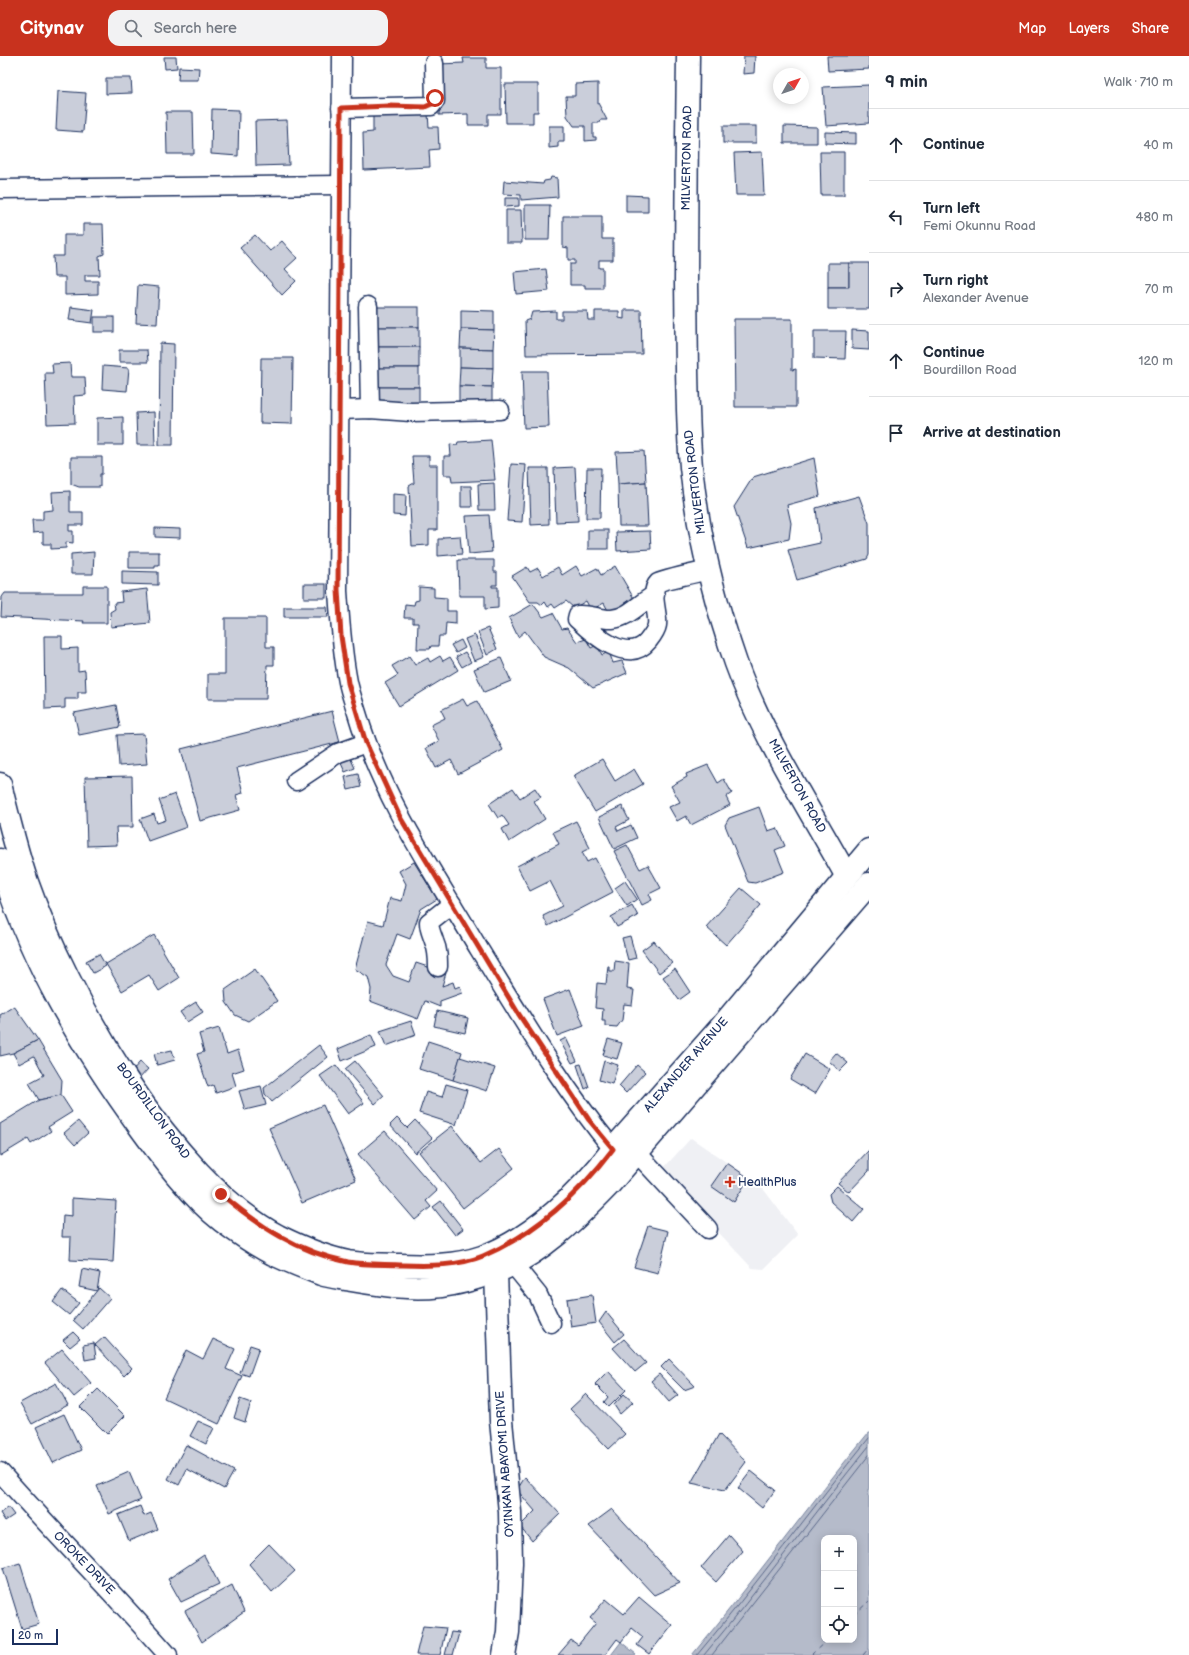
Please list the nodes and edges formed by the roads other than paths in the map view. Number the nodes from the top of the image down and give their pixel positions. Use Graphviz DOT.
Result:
graph roads {
  1 [pos="342,56"];
  2 [pos="688,56"];
  3 [pos="434,63"];
  4 [pos="341,108"];
  5 [pos="341,185"];
  6 [pos="0,189"];
  7 [pos="368,306"];
  8 [pos="370,409"];
  9 [pos="340,410"];
  10 [pos="500,410"];
  11 [pos="709,570"];
  12 [pos="655,595"];
  13 [pos="366,743"];
  14 [pos="296,781"];
  15 [pos="0,784"];
  16 [pos="869,850"];
  17 [pos="0,860"];
  18 [pos="846,875"];
  19 [pos="869,884"];
  20 [pos="452,904"];
  21 [pos="438,967"];
  22 [pos="727,1034"];
  23 [pos="613,1149"];
  24 [pos="636,1153"];
  25 [pos="708,1229"];
  26 [pos="497,1264"];
  27 [pos="551,1323"];
  28 [pos="0,1472"];
  29 [pos="168,1655"];
  30 [pos="504,1655"];
  1 -- 4 [label="street"];
  2 -- 11 [label="main road, MILVERTON ROAD"];
  3 -- 4 [label="street"];
  4 -- 5 [label="street"];
  5 -- 6 [label="street"];
  5 -- 9 [label="street"];
  7 -- 8 [label="street"];
  8 -- 9 [label="street"];
  8 -- 10 [label="street"];
  9 -- 13 [label="street"];
  11 -- 12 [label="street"];
  11 -- 18 [label="main road, MILVERTON ROAD"];
  13 -- 14 [label="street"];
  13 -- 20 [label="street"];
  15 -- 26 [label="main road, BOURDILLON ROAD"];
  16 -- 18 [label="main road, ALEXANDER AVENUE"];
  17 -- 26 [label="main road, BOURDILLON ROAD"];
  18 -- 22 [label="main road, ALEXANDER AVENUE"];
  19 -- 22 [label="main road, ALEXANDER AVENUE"];
  20 -- 21 [label="street"];
  20 -- 23 [label="street"];
  22 -- 23 [label="main road, ALEXANDER AVENUE"];
  22 -- 24 [label="main road, ALEXANDER AVENUE"];
  23 -- 26 [label="main road, ALEXANDER AVENUE"];
  24 -- 25 [label="street"];
  24 -- 26 [label="main road, ALEXANDER AVENUE"];
  26 -- 27 [label="street"];
  26 -- 30 [label="main road, OYINKAN ABAYOMI DRIVE"];
  28 -- 29 [label="street, OROKE DRIVE"];
}
